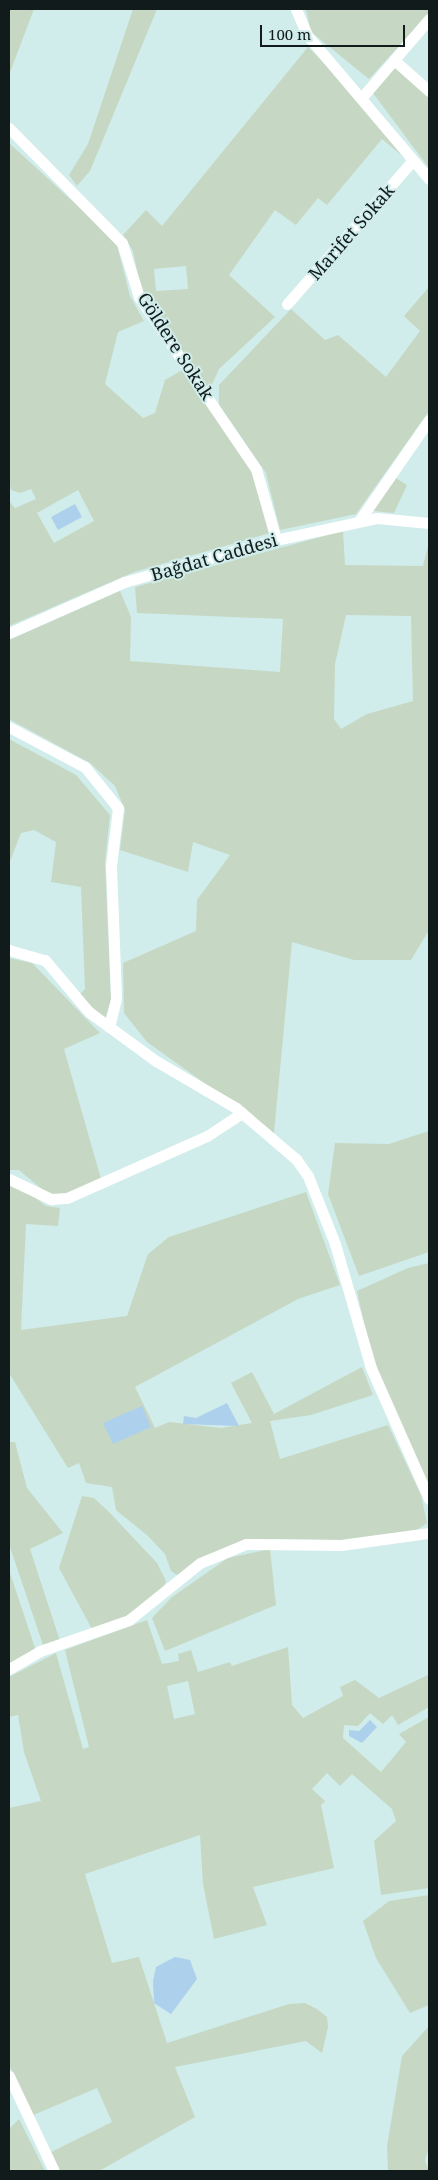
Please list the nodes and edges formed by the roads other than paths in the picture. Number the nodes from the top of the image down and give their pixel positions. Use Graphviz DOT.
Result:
graph roads {
  1 [pos="300,11"];
  2 [pos="429,19"];
  3 [pos="394,60"];
  4 [pos="429,91"];
  5 [pos="363,96"];
  6 [pos="9,128"];
  7 [pos="413,160"];
  8 [pos="429,178"];
  9 [pos="288,304"];
  10 [pos="429,420"];
  11 [pos="359,521"];
  12 [pos="429,523"];
  13 [pos="276,539"];
  14 [pos="9,633"];
  15 [pos="9,727"];
  16 [pos="9,950"];
  17 [pos="109,1027"];
  18 [pos="242,1113"];
  19 [pos="9,1179"];
  20 [pos="429,1496"];
  21 [pos="429,1533"];
  22 [pos="9,1669"];
  23 [pos="9,2076"];
  24 [pos="54,2171"];
  1 -- 5 [label="street"];
  2 -- 3 [label="street"];
  3 -- 4 [label="street"];
  3 -- 5 [label="street"];
  5 -- 7 [label="street"];
  6 -- 13 [label="street, Göldere Sokak"];
  7 -- 8 [label="street"];
  7 -- 9 [label="street, Marifet Sokak"];
  10 -- 11 [label="street"];
  11 -- 12 [label="street, Bağdat Caddesi"];
  11 -- 13 [label="street, Bağdat Caddesi"];
  13 -- 14 [label="street, Bağdat Caddesi"];
  15 -- 17 [label="street"];
  16 -- 17 [label="street"];
  17 -- 18 [label="street"];
  18 -- 19 [label="street"];
  18 -- 20 [label="street"];
  21 -- 22 [label="street"];
  23 -- 24 [label="street"];
}
